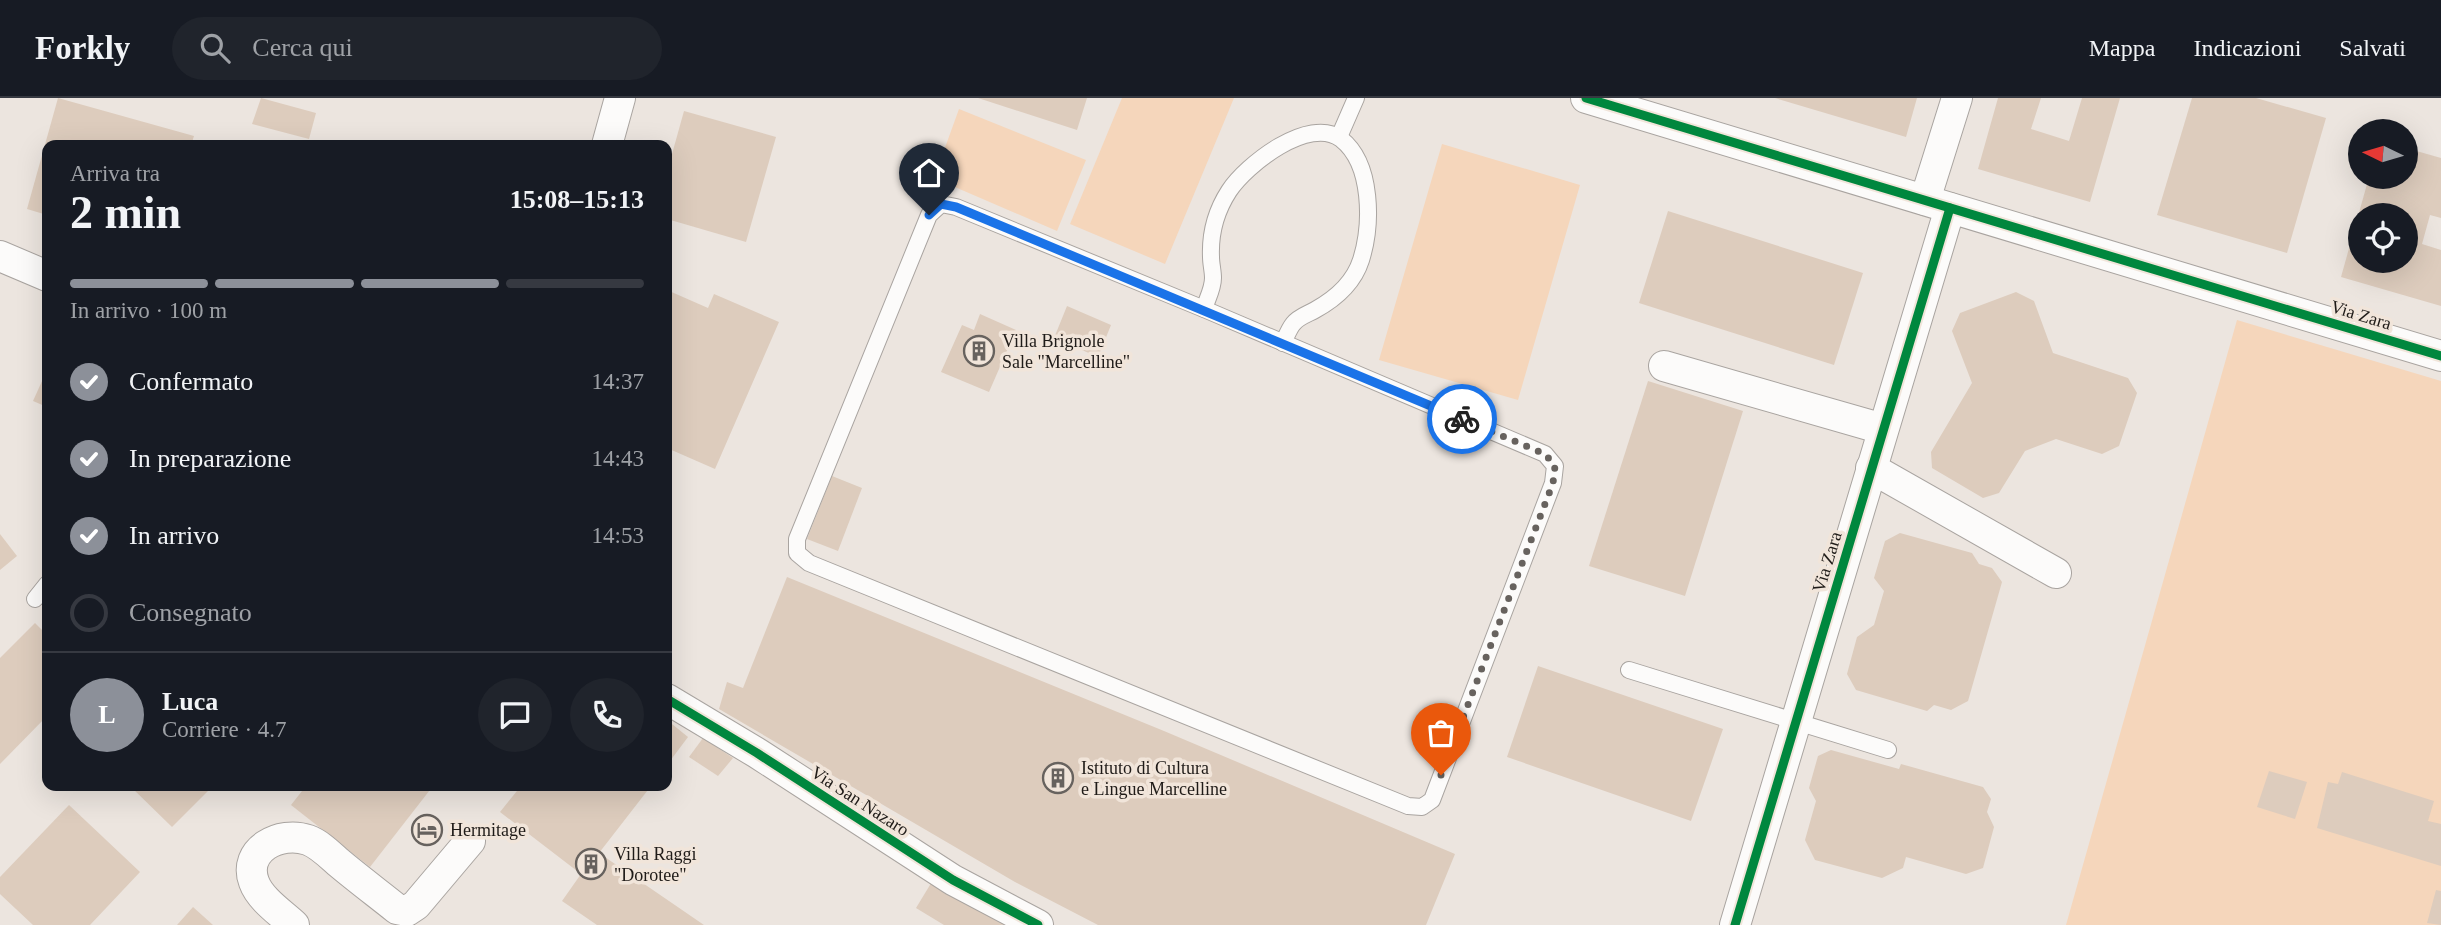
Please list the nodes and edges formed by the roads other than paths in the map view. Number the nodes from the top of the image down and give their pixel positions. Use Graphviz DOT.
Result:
graph roads {
  1 [pos="620,98"];
  2 [pos="1356,98"];
  3 [pos="1586,98"];
  4 [pos="1957,98"];
  5 [pos="1339,137"];
  6 [pos="608,140"];
  7 [pos="1937,204"];
  8 [pos="0,256"];
  9 [pos="42,274"];
  10 [pos="1203,309"];
  11 [pos="1283,343"];
  12 [pos="2441,356"];
  13 [pos="1664,366"];
  14 [pos="1883,429"];
  15 [pos="1871,468"];
  16 [pos="2056,573"];
  17 [pos="42,590"];
  18 [pos="35,599"];
  19 [pos="1629,670"];
  20 [pos="672,702"];
  21 [pos="1795,723"];
  22 [pos="1888,750"];
  23 [pos="470,841"];
  24 [pos="294,925"];
  25 [pos="1038,925"];
  26 [pos="1735,925"];
  1 -- 6 [label="street"];
  2 -- 5 [label="lane"];
  3 -- 7 [label="street, Via Zara"];
  4 -- 7 [label="street"];
  5 -- 10 [label="lane"];
  5 -- 11 [label="lane"];
  7 -- 12 [label="street, Via Zara"];
  7 -- 14 [label="street, Via Zara"];
  8 -- 9 [label="street"];
  10 -- 11 [label="lane"];
  10 -- 11 [label="lane"];
  13 -- 14 [label="street"];
  14 -- 15 [label="street, Via Zara"];
  15 -- 16 [label="street"];
  15 -- 21 [label="street, Via Zara"];
  17 -- 18 [label="lane"];
  19 -- 21 [label="lane"];
  20 -- 25 [label="street, Via San Nazaro"];
  21 -- 22 [label="lane"];
  21 -- 26 [label="street, Via Zara"];
  23 -- 24 [label="street"];
}
